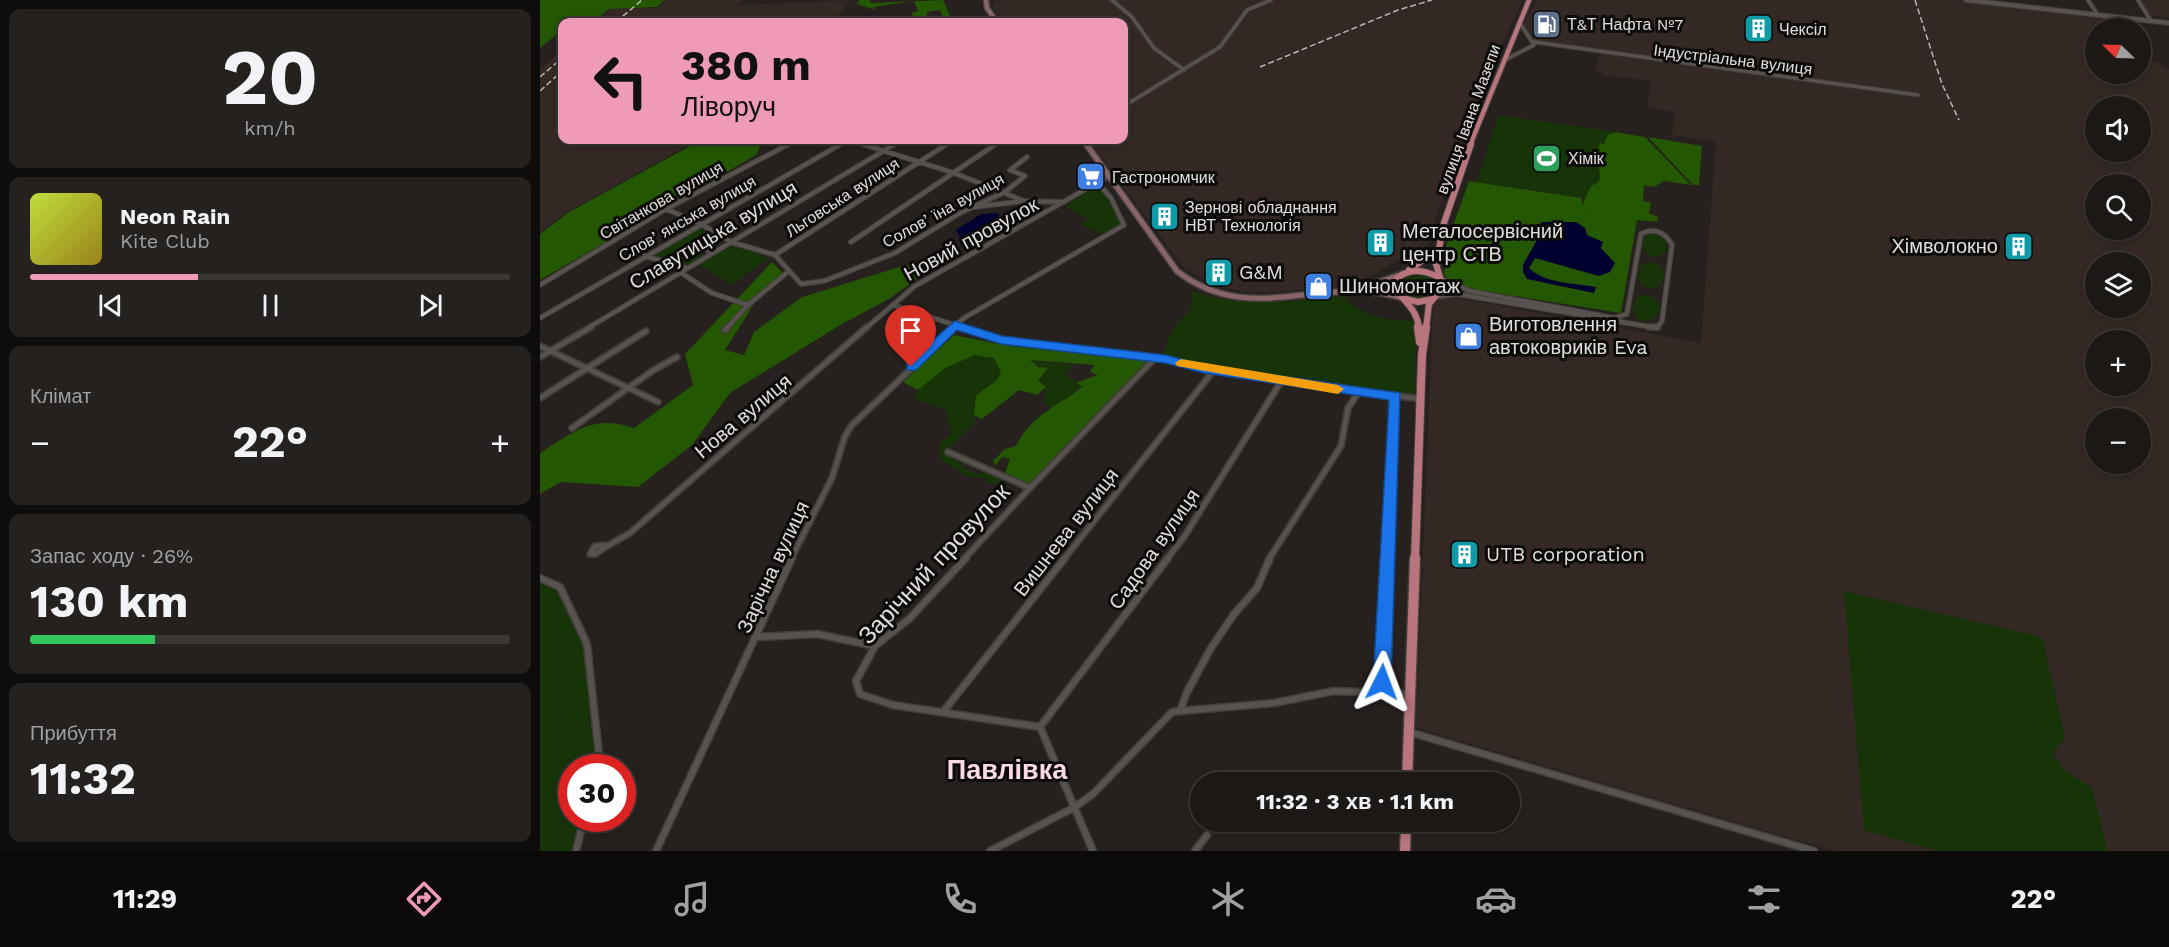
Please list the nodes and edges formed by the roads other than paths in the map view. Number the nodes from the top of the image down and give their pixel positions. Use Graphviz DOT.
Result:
graph roads {
  1 [pos="1112,0"];
  2 [pos="1270,0"];
  3 [pos="1529,0"];
  4 [pos="1966,0"];
  5 [pos="2088,0"];
  6 [pos="2138,0"];
  7 [pos="988,1"];
  8 [pos="2098,15"];
  9 [pos="993,17"];
  10 [pos="990,18"];
  11 [pos="2124,18"];
  12 [pos="2149,18"];
  13 [pos="2151,21"];
  14 [pos="1520,23"];
  15 [pos="2169,23"];
  16 [pos="1515,34"];
  17 [pos="1528,35"];
  18 [pos="1534,42"];
  19 [pos="1544,46"];
  20 [pos="1532,48"];
  21 [pos="1508,50"];
  22 [pos="1524,52"];
  23 [pos="1503,61"];
  24 [pos="1184,70"];
  25 [pos="1918,95"];
  26 [pos="1128,104"];
  27 [pos="788,144"];
  28 [pos="841,144"];
  29 [pos="860,144"];
  30 [pos="894,144"];
  31 [pos="947,144"];
  32 [pos="996,144"];
  33 [pos="1086,144"];
  34 [pos="882,151"];
  35 [pos="1027,157"];
  36 [pos="918,163"];
  37 [pos="954,173"];
  38 [pos="1109,176"];
  39 [pos="1098,183"];
  40 [pos="1005,192"];
  41 [pos="1024,201"];
  42 [pos="1067,202"];
  43 [pos="972,207"];
  44 [pos="666,209"];
  45 [pos="701,224"];
  46 [pos="720,237"];
  47 [pos="731,242"];
  48 [pos="851,242"];
  49 [pos="1437,250"];
  50 [pos="715,251"];
  51 [pos="775,255"];
  52 [pos="645,256"];
  53 [pos="687,268"];
  54 [pos="789,271"];
  55 [pos="680,272"];
  56 [pos="1402,274"];
  57 [pos="1440,279"];
  58 [pos="540,285"];
  59 [pos="1355,290"];
  60 [pos="1437,297"];
  61 [pos="1405,299"];
  62 [pos="748,305"];
  63 [pos="893,305"];
  64 [pos="1627,314"];
  65 [pos="540,318"];
  66 [pos="955,325"];
  67 [pos="1643,327"];
  68 [pos="725,330"];
  69 [pos="646,331"];
  70 [pos="540,346"];
  71 [pos="550,351"];
  72 [pos="1422,355"];
  73 [pos="540,357"];
  74 [pos="677,357"];
  75 [pos="1155,358"];
  76 [pos="586,369"];
  77 [pos="1214,370"];
  78 [pos="1282,380"];
  79 [pos="628,388"];
  80 [pos="1358,393"];
  81 [pos="1396,397"];
  82 [pos="540,398"];
  83 [pos="1421,399"];
  84 [pos="658,402"];
  85 [pos="572,428"];
  86 [pos="948,452"];
  87 [pos="1030,488"];
  88 [pos="609,545"];
  89 [pos="540,578"];
  90 [pos="757,637"];
  91 [pos="875,646"];
  92 [pos="1388,693"];
  93 [pos="1411,694"];
  94 [pos="1180,711"];
  95 [pos="943,712"];
  96 [pos="1040,727"];
  97 [pos="1409,732"];
  98 [pos="599,754"];
  99 [pos="1407,772"];
  100 [pos="1075,807"];
  101 [pos="581,832"];
  102 [pos="1406,832"];
  103 [pos="1207,835"];
  104 [pos="576,851"];
  105 [pos="656,851"];
  106 [pos="990,851"];
  107 [pos="1094,851"];
  108 [pos="1195,851"];
  109 [pos="1405,851"];
  110 [pos="1814,851"];
  1 -- 24 [label="street"];
  2 -- 24 [label="street"];
  3 -- 14 [label="main road, вулиця Івана Мазепи"];
  4 -- 8 [label="street"];
  5 -- 8 [label="street"];
  6 -- 12 [label="street"];
  7 -- 9 [label="main road"];
  8 -- 11 [label="street"];
  9 -- 10 [label="street"];
  13 -- 15 [label="street"];
  14 -- 16 [label="main road, вулиця Івана Мазепи"];
  14 -- 17 [label="street"];
  16 -- 17 [label="street"];
  16 -- 21 [label="main road, вулиця Івана Мазепи"];
  17 -- 18 [label="street"];
  18 -- 19 [label="street, Індустріальна вулиця"];
  18 -- 20 [label="street"];
  19 -- 20 [label="street, Індустріальна вулиця"];
  19 -- 25 [label="street, Індустріальна вулиця"];
  20 -- 22 [label="street, Індустріальна вулиця"];
  21 -- 22 [label="street"];
  21 -- 23 [label="main road, вулиця Івана Мазепи"];
  22 -- 23 [label="street, Індустріальна вулиця"];
  23 -- 49 [label="main road, вулиця Івана Мазепи"];
  24 -- 26 [label="street"];
  27 -- 44 [label="street, Світанкова вулиця"];
  28 -- 45 [label="street, Словʼянська вулиця"];
  29 -- 34 [label="street"];
  30 -- 34 [label="street, Славутицька вулиця"];
  31 -- 36 [label="street, Льговська вулиця"];
  32 -- 37 [label="street"];
  33 -- 38 [label="main road"];
  34 -- 36 [label="street"];
  34 -- 47 [label="street, Славутицька вулиця"];
  35 -- 40 [label="street, Соловʼїна вулиця"];
  36 -- 37 [label="street"];
  36 -- 51 [label="street, Льговська вулиця"];
  37 -- 40 [label="street"];
  37 -- 48 [label="street"];
  38 -- 39 [label="street, Новий провулок"];
  38 -- 59 [label="main road"];
  39 -- 42 [label="street, Новий провулок"];
  39 -- 66 [label="street"];
  40 -- 41 [label="street"];
  40 -- 43 [label="street, Соловʼїна вулиця"];
  41 -- 42 [label="street"];
  41 -- 43 [label="street"];
  42 -- 63 [label="street, Новий провулок"];
  43 -- 54 [label="street, Соловʼїна вулиця"];
  44 -- 45 [label="street"];
  44 -- 58 [label="street, Світанкова вулиця"];
  45 -- 46 [label="street"];
  45 -- 52 [label="street, Словʼянська вулиця"];
  46 -- 47 [label="street"];
  46 -- 50 [label="street"];
  47 -- 50 [label="street, Славутицька вулиця"];
  47 -- 51 [label="street"];
  49 -- 56 [label="main road"];
  49 -- 57 [label="main road, вулиця Івана Мазепи"];
  50 -- 53 [label="street, Славутицька вулиця"];
  51 -- 54 [label="street"];
  52 -- 53 [label="street"];
  52 -- 65 [label="street, Словʼянська вулиця"];
  53 -- 55 [label="street, Славутицька вулиця"];
  54 -- 62 [label="street"];
  55 -- 62 [label="street"];
  55 -- 71 [label="street, Славутицька вулиця"];
  56 -- 57 [label="main road"];
  56 -- 59 [label="main road"];
  56 -- 61 [label="main road"];
  57 -- 60 [label="main road"];
  57 -- 64 [label="street"];
  59 -- 61 [label="main road"];
  60 -- 61 [label="main road"];
  60 -- 67 [label="street"];
  60 -- 72 [label="main road"];
  61 -- 72 [label="main road"];
  62 -- 68 [label="street"];
  63 -- 66 [label="street"];
  63 -- 88 [label="street, Нова вулиця"];
  64 -- 67 [label="street"];
  64 -- 67 [label="street"];
  66 -- 75 [label="street"];
  66 -- 90 [label="street, Зарічна вулиця"];
  69 -- 76 [label="street"];
  70 -- 71 [label="street"];
  71 -- 73 [label="street, Славутицька вулиця"];
  71 -- 76 [label="street"];
  72 -- 83 [label="main road"];
  74 -- 79 [label="street"];
  75 -- 77 [label="street"];
  75 -- 87 [label="street, Зарічний провулок"];
  76 -- 79 [label="street"];
  76 -- 82 [label="street"];
  77 -- 78 [label="street"];
  77 -- 95 [label="street, Вишнева вулиця"];
  78 -- 80 [label="street"];
  78 -- 96 [label="street, Садова вулиця"];
  79 -- 84 [label="street"];
  79 -- 85 [label="street"];
  80 -- 81 [label="street"];
  80 -- 94 [label="street"];
  81 -- 83 [label="street"];
  81 -- 92 [label="street"];
  83 -- 93 [label="main road"];
  86 -- 87 [label="street, Зарічний провулок"];
  87 -- 91 [label="street, Зарічний провулок"];
  89 -- 98 [label="street"];
  90 -- 91 [label="street"];
  90 -- 105 [label="street, Зарічна вулиця"];
  91 -- 95 [label="street, Зарічний провулок"];
  92 -- 93 [label="street"];
  92 -- 94 [label="street"];
  93 -- 97 [label="main road"];
  94 -- 100 [label="street"];
  95 -- 96 [label="street, Зарічний провулок"];
  96 -- 100 [label="street"];
  97 -- 99 [label="main road"];
  97 -- 110 [label="street"];
  100 -- 106 [label="street"];
  100 -- 107 [label="street"];
  101 -- 104 [label="street"];
  102 -- 109 [label="main road"];
  103 -- 108 [label="street"];
}
